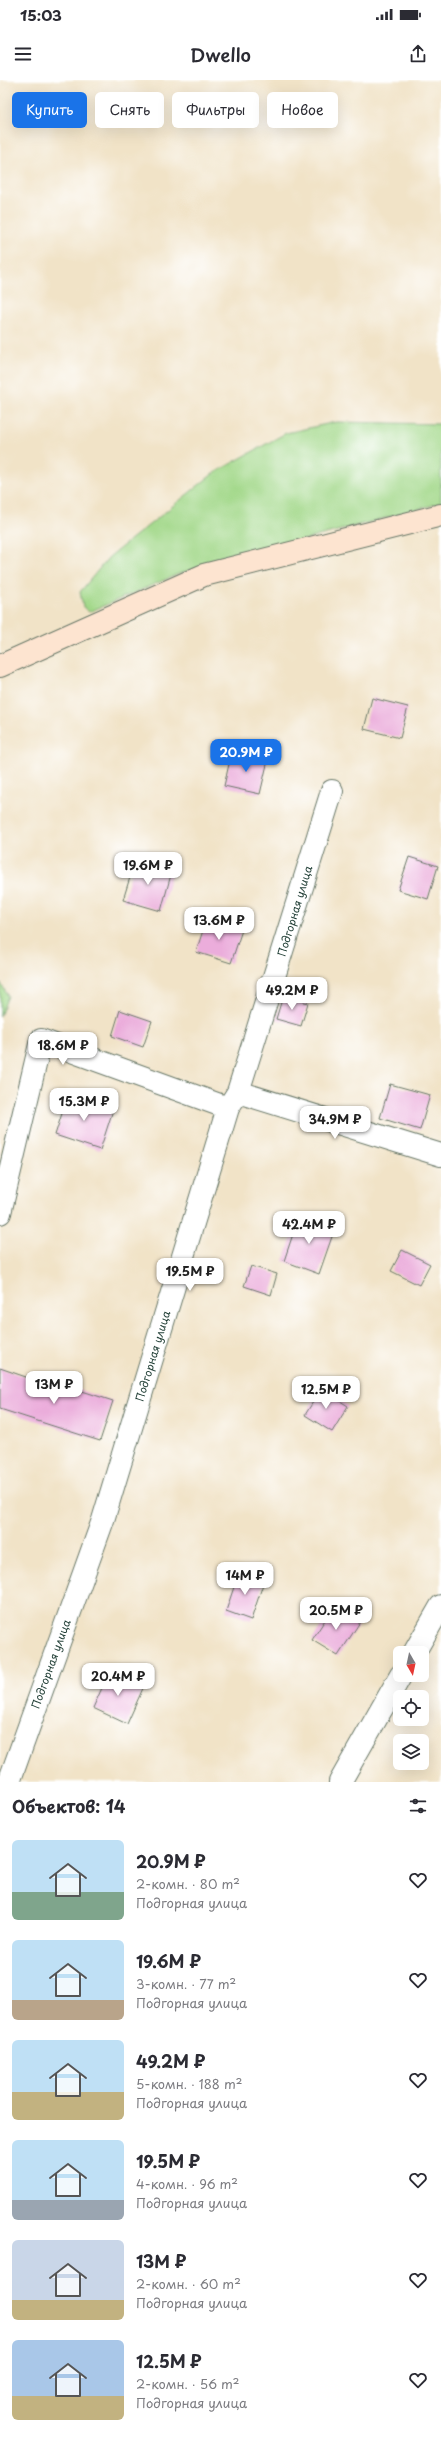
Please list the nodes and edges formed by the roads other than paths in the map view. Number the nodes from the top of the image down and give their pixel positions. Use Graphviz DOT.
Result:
graph roads {
  1 [pos="441,516"];
  2 [pos="0,666"];
  3 [pos="332,791"];
  4 [pos="233,1100"];
  5 [pos="441,1155"];
  6 [pos="0,1213"];
  7 [pos="441,1606"];
  8 [pos="418,1646"];
  9 [pos="398,1682"];
  10 [pos="9,1782"];
  11 [pos="340,1782"];
  1 -- 2 [label="street"];
  3 -- 4 [label="street, Подгорная улица"];
  4 -- 5 [label="street"];
  4 -- 6 [label="street"];
  4 -- 10 [label="street, Подгорная улица"];
  7 -- 8 [label="street"];
  9 -- 11 [label="street"];
}
